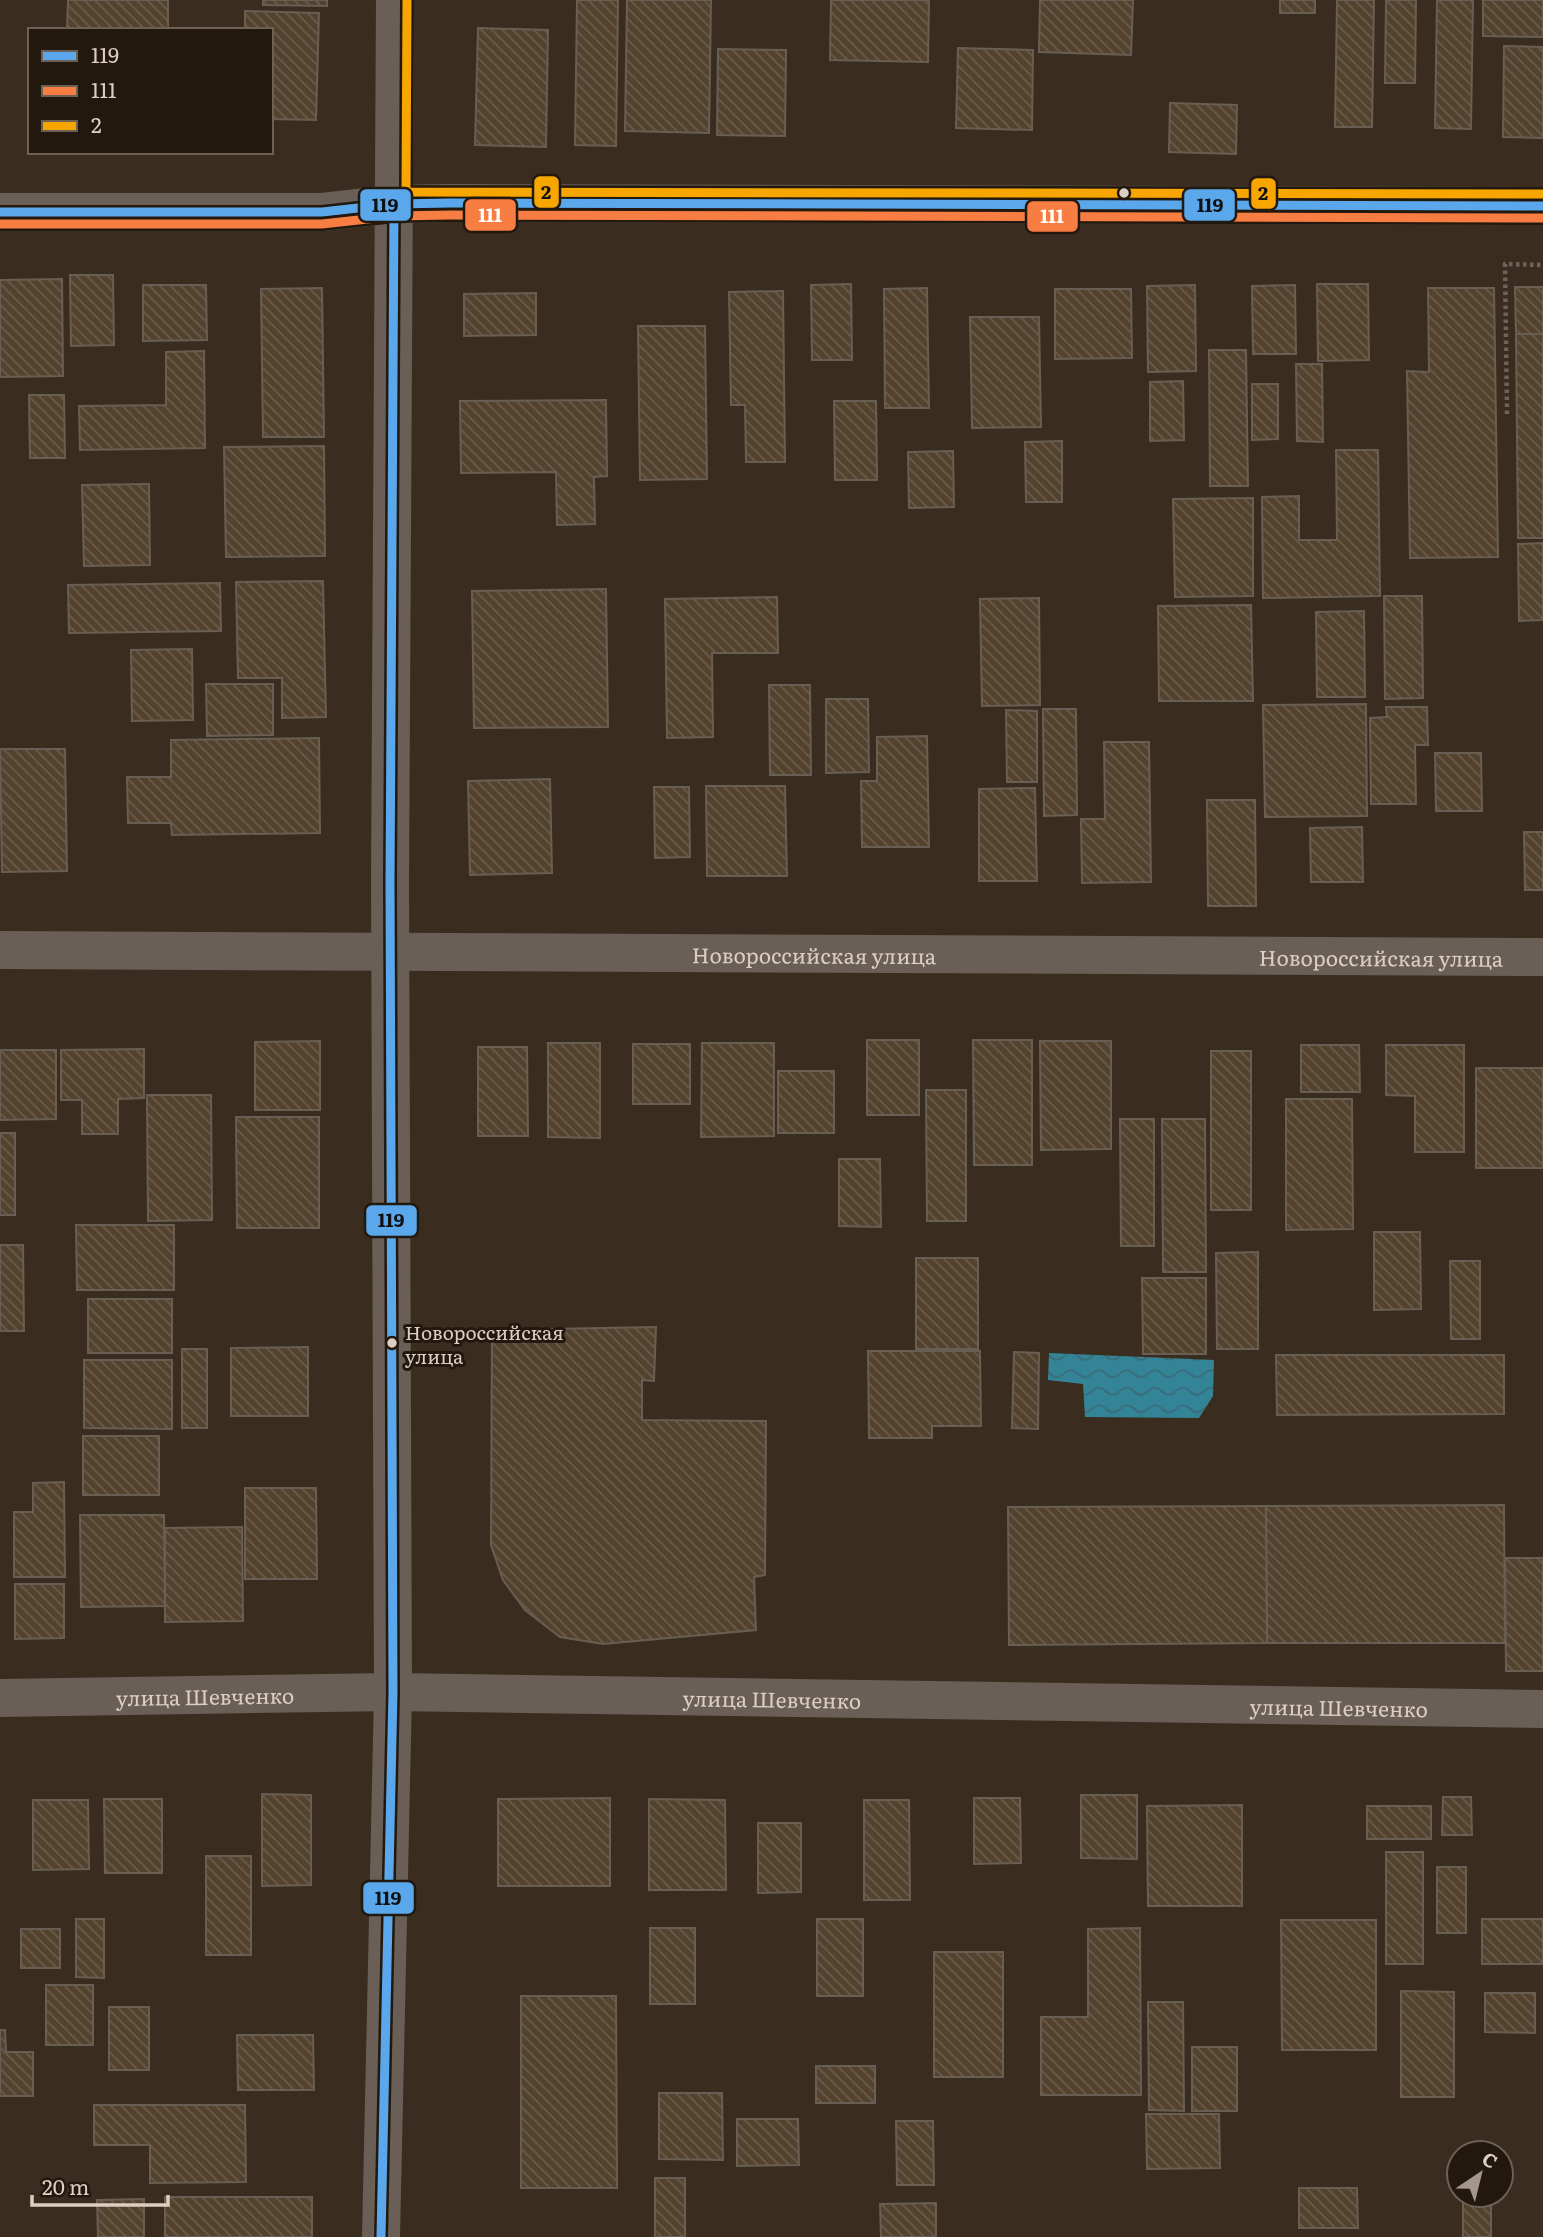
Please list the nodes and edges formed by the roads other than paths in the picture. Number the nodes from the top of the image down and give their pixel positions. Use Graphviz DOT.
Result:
graph roads {
  1 [pos="395,0"];
  2 [pos="394,204"];
  3 [pos="1543,206"];
  4 [pos="0,212"];
  5 [pos="0,950"];
  6 [pos="390,951"];
  7 [pos="1543,957"];
  8 [pos="393,1692"];
  9 [pos="0,1698"];
  10 [pos="1543,1709"];
  11 [pos="381,2237"];
  1 -- 2 [label="street"];
  2 -- 3 [label="street"];
  2 -- 4 [label="street"];
  2 -- 6 [label="street"];
  5 -- 6 [label="street, Новороссийская улица"];
  6 -- 7 [label="street, Новороссийская улица"];
  6 -- 8 [label="street"];
  8 -- 9 [label="street, улица Шевченко"];
  8 -- 10 [label="street, улица Шевченко"];
  8 -- 11 [label="street"];
}
